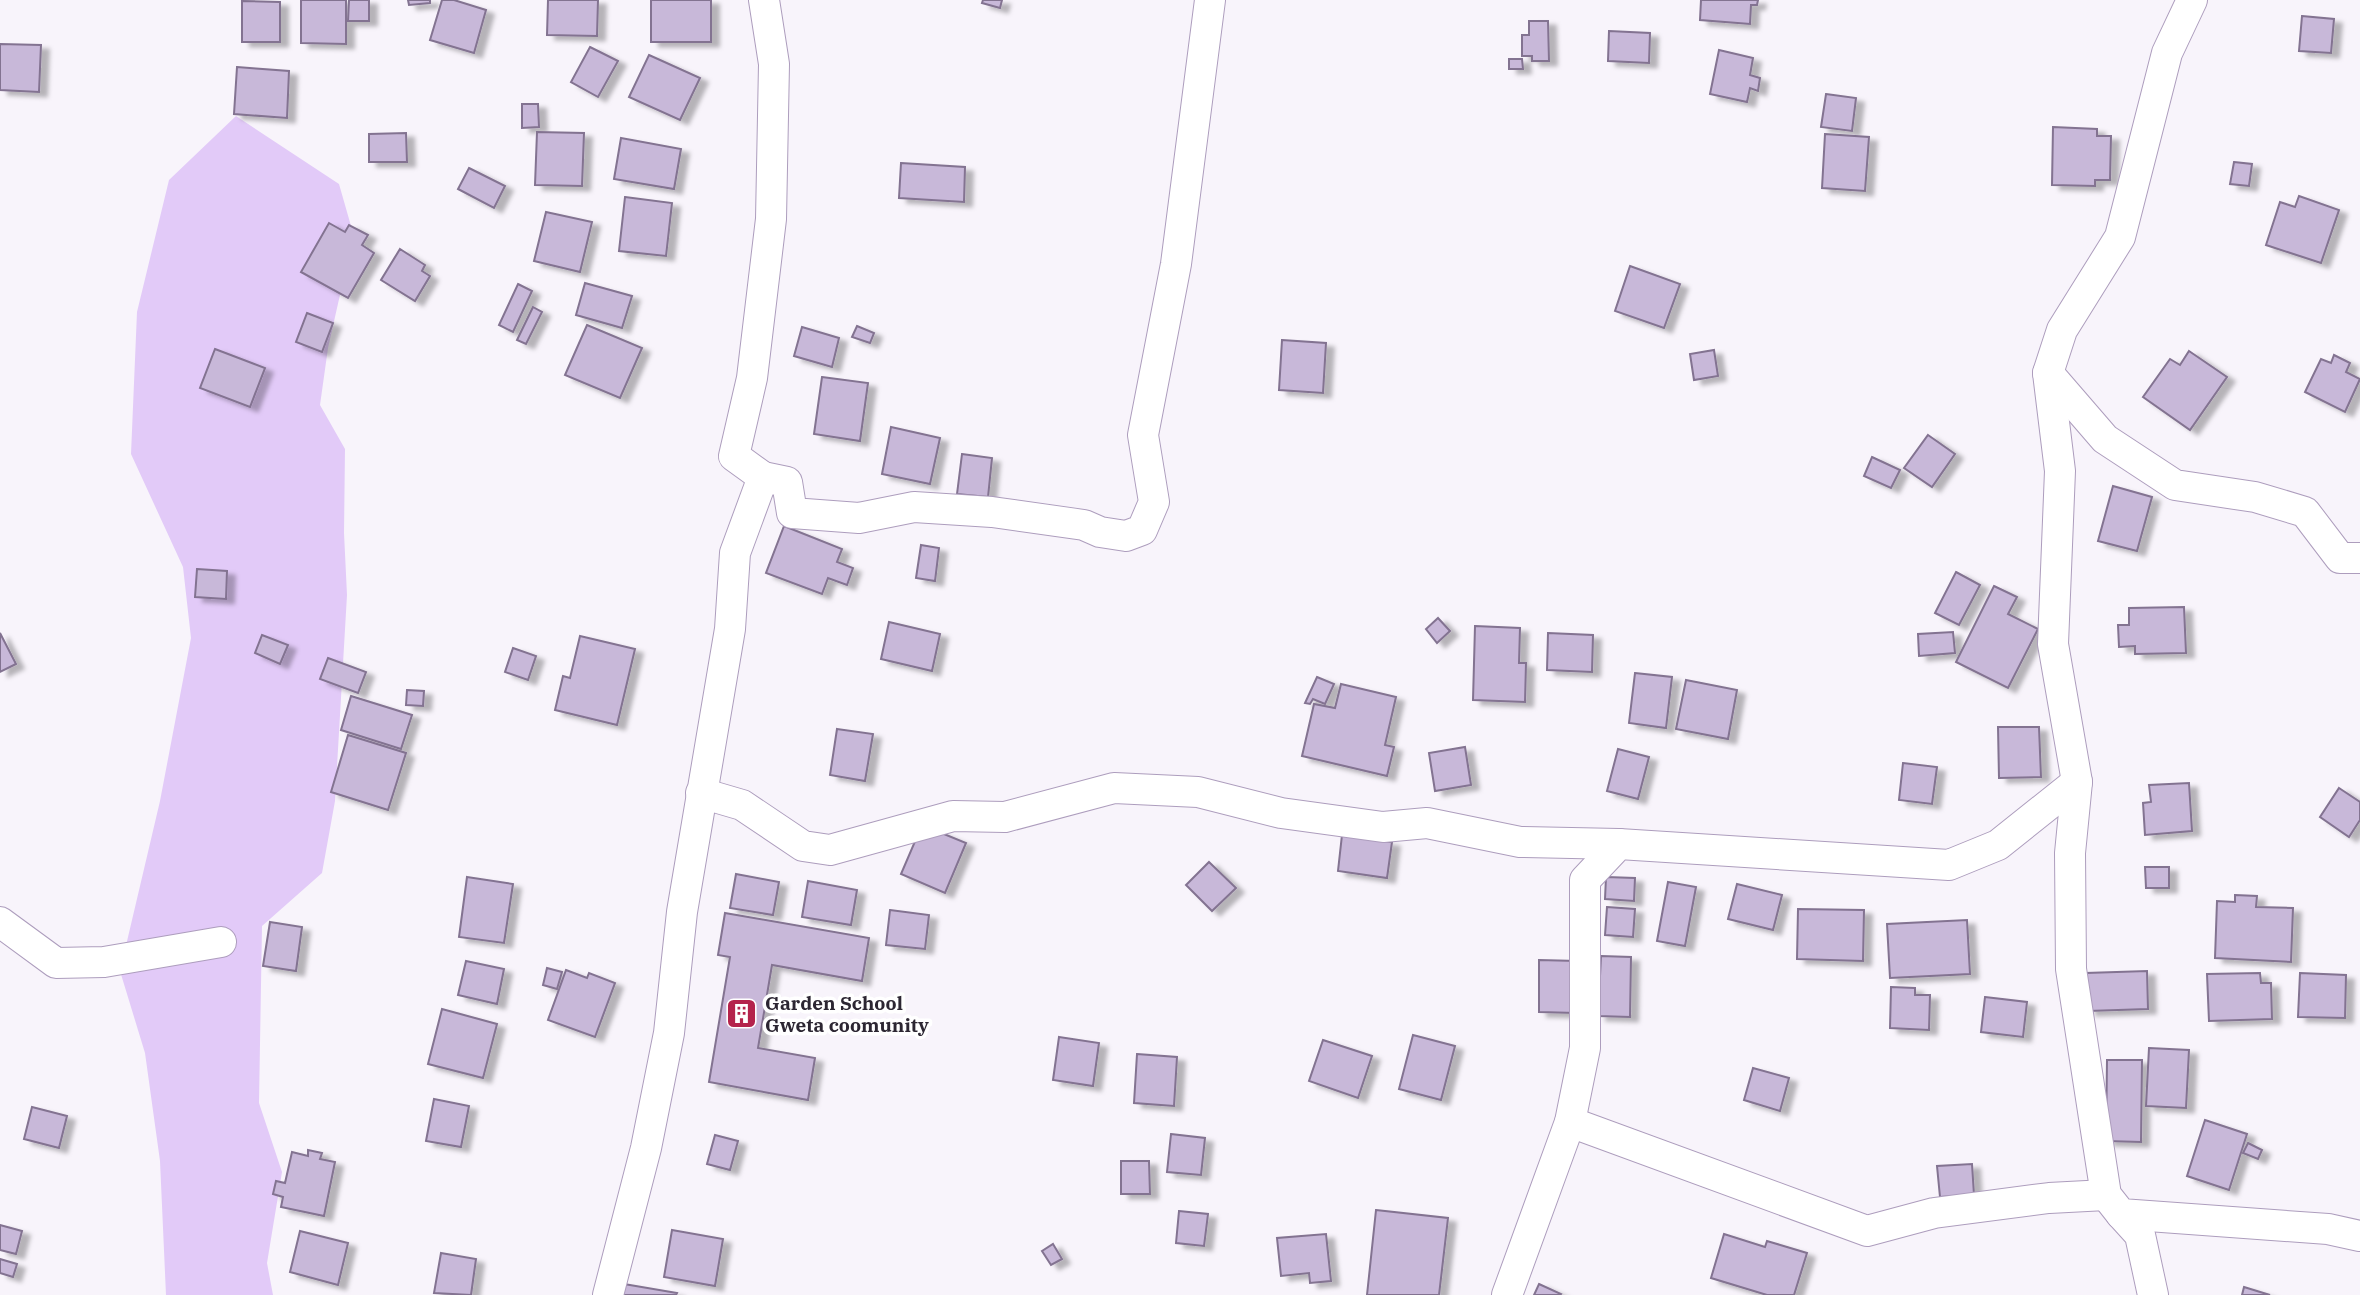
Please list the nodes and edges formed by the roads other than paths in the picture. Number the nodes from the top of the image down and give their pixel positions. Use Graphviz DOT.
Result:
graph roads {
  1 [pos="764,0"];
  2 [pos="1210,0"];
  3 [pos="2192,0"];
  4 [pos="2048,373"];
  5 [pos="763,477"];
  6 [pos="2360,558"];
  7 [pos="2077,782"];
  8 [pos="701,793"];
  9 [pos="1619,845"];
  10 [pos="0,922"];
  11 [pos="221,942"];
  12 [pos="1570,1122"];
  13 [pos="2113,1205"];
  14 [pos="2360,1236"];
  15 [pos="608,1295"];
  16 [pos="1507,1295"];
  17 [pos="2153,1295"];
  1 -- 5 [label="street"];
  2 -- 5 [label="street"];
  3 -- 4 [label="street"];
  4 -- 6 [label="street"];
  4 -- 7 [label="street"];
  5 -- 8 [label="street"];
  7 -- 9 [label="street"];
  7 -- 13 [label="street"];
  8 -- 9 [label="street"];
  8 -- 15 [label="street"];
  9 -- 12 [label="street"];
  10 -- 11 [label="street"];
  12 -- 13 [label="street"];
  12 -- 16 [label="street"];
  13 -- 14 [label="street"];
  13 -- 17 [label="street"];
}
